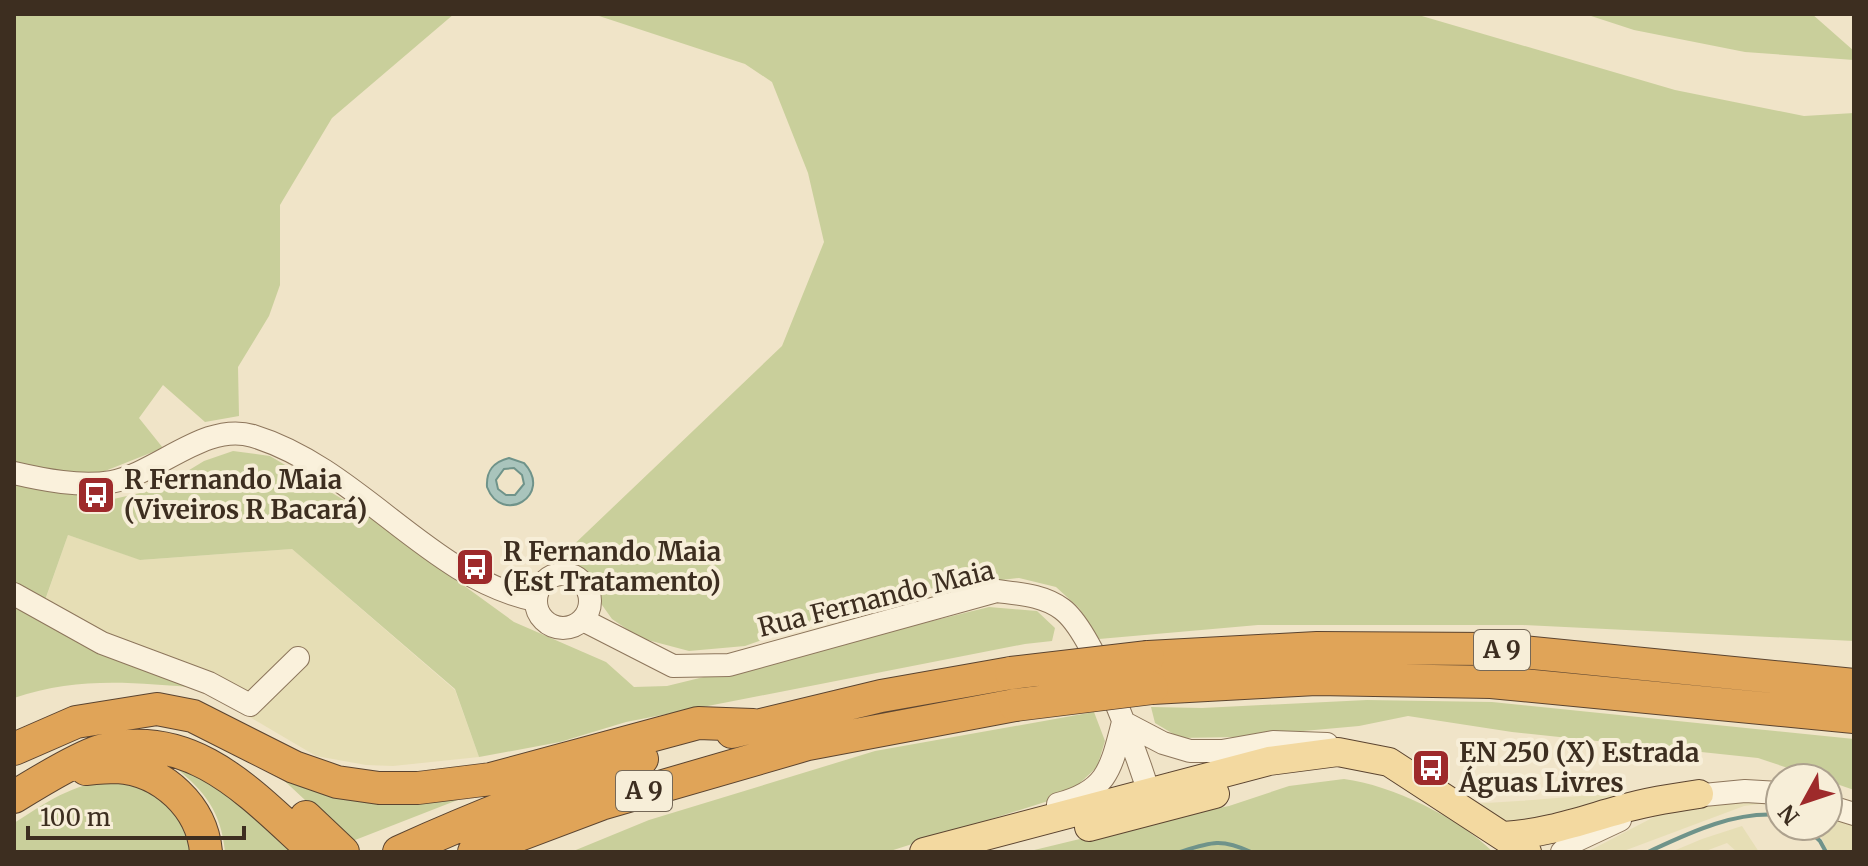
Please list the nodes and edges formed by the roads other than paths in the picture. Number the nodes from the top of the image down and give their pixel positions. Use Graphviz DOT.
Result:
graph roads {
  1 [pos="14,473"];
  2 [pos="14,594"];
  3 [pos="535,600"];
  4 [pos="583,620"];
  5 [pos="298,658"];
  6 [pos="1150,672"];
  7 [pos="1854,685"];
  8 [pos="117,715"];
  9 [pos="1854,717"];
  10 [pos="1123,722"];
  11 [pos="753,725"];
  12 [pos="14,749"];
  13 [pos="1389,762"];
  14 [pos="24,791"];
  15 [pos="1764,792"];
  16 [pos="1699,794"];
  17 [pos="1152,801"];
  18 [pos="289,815"];
  19 [pos="1503,836"];
  20 [pos="1557,841"];
  21 [pos="478,851"];
  22 [pos="206,852"];
  23 [pos="315,852"];
  24 [pos="343,852"];
  25 [pos="399,852"];
  26 [pos="917,852"];
  27 [pos="924,852"];
  28 [pos="984,852"];
  29 [pos="1527,852"];
  30 [pos="1533,852"];
  1 -- 3 [label="street"];
  2 -- 5 [label="street"];
  3 -- 4 [label="street"];
  3 -- 4 [label="street"];
  4 -- 10 [label="street, Rua Fernando Maia"];
  6 -- 7 [label="highway, A 9"];
  6 -- 9 [label="highway, A 9"];
  6 -- 11 [label="highway, A 9, bridge"];
  6 -- 21 [label="highway, A 9, bridge"];
  8 -- 11 [label="highway"];
  8 -- 12 [label="highway"];
  8 -- 18 [label="highway"];
  10 -- 13 [label="street"];
  10 -- 17 [label="street, Rua Fernando Maia"];
  10 -- 26 [label="street"];
  11 -- 25 [label="highway, A 9"];
  13 -- 17 [label="main road"];
  13 -- 19 [label="main road"];
  14 -- 18 [label="highway"];
  14 -- 22 [label="highway"];
  15 -- 16 [label="street"];
  16 -- 20 [label="main road"];
  17 -- 27 [label="main road"];
  17 -- 28 [label="main road"];
  18 -- 23 [label="highway"];
  18 -- 24 [label="highway"];
  19 -- 20 [label="main road"];
  19 -- 29 [label="main road"];
  20 -- 30 [label="main road"];
}
